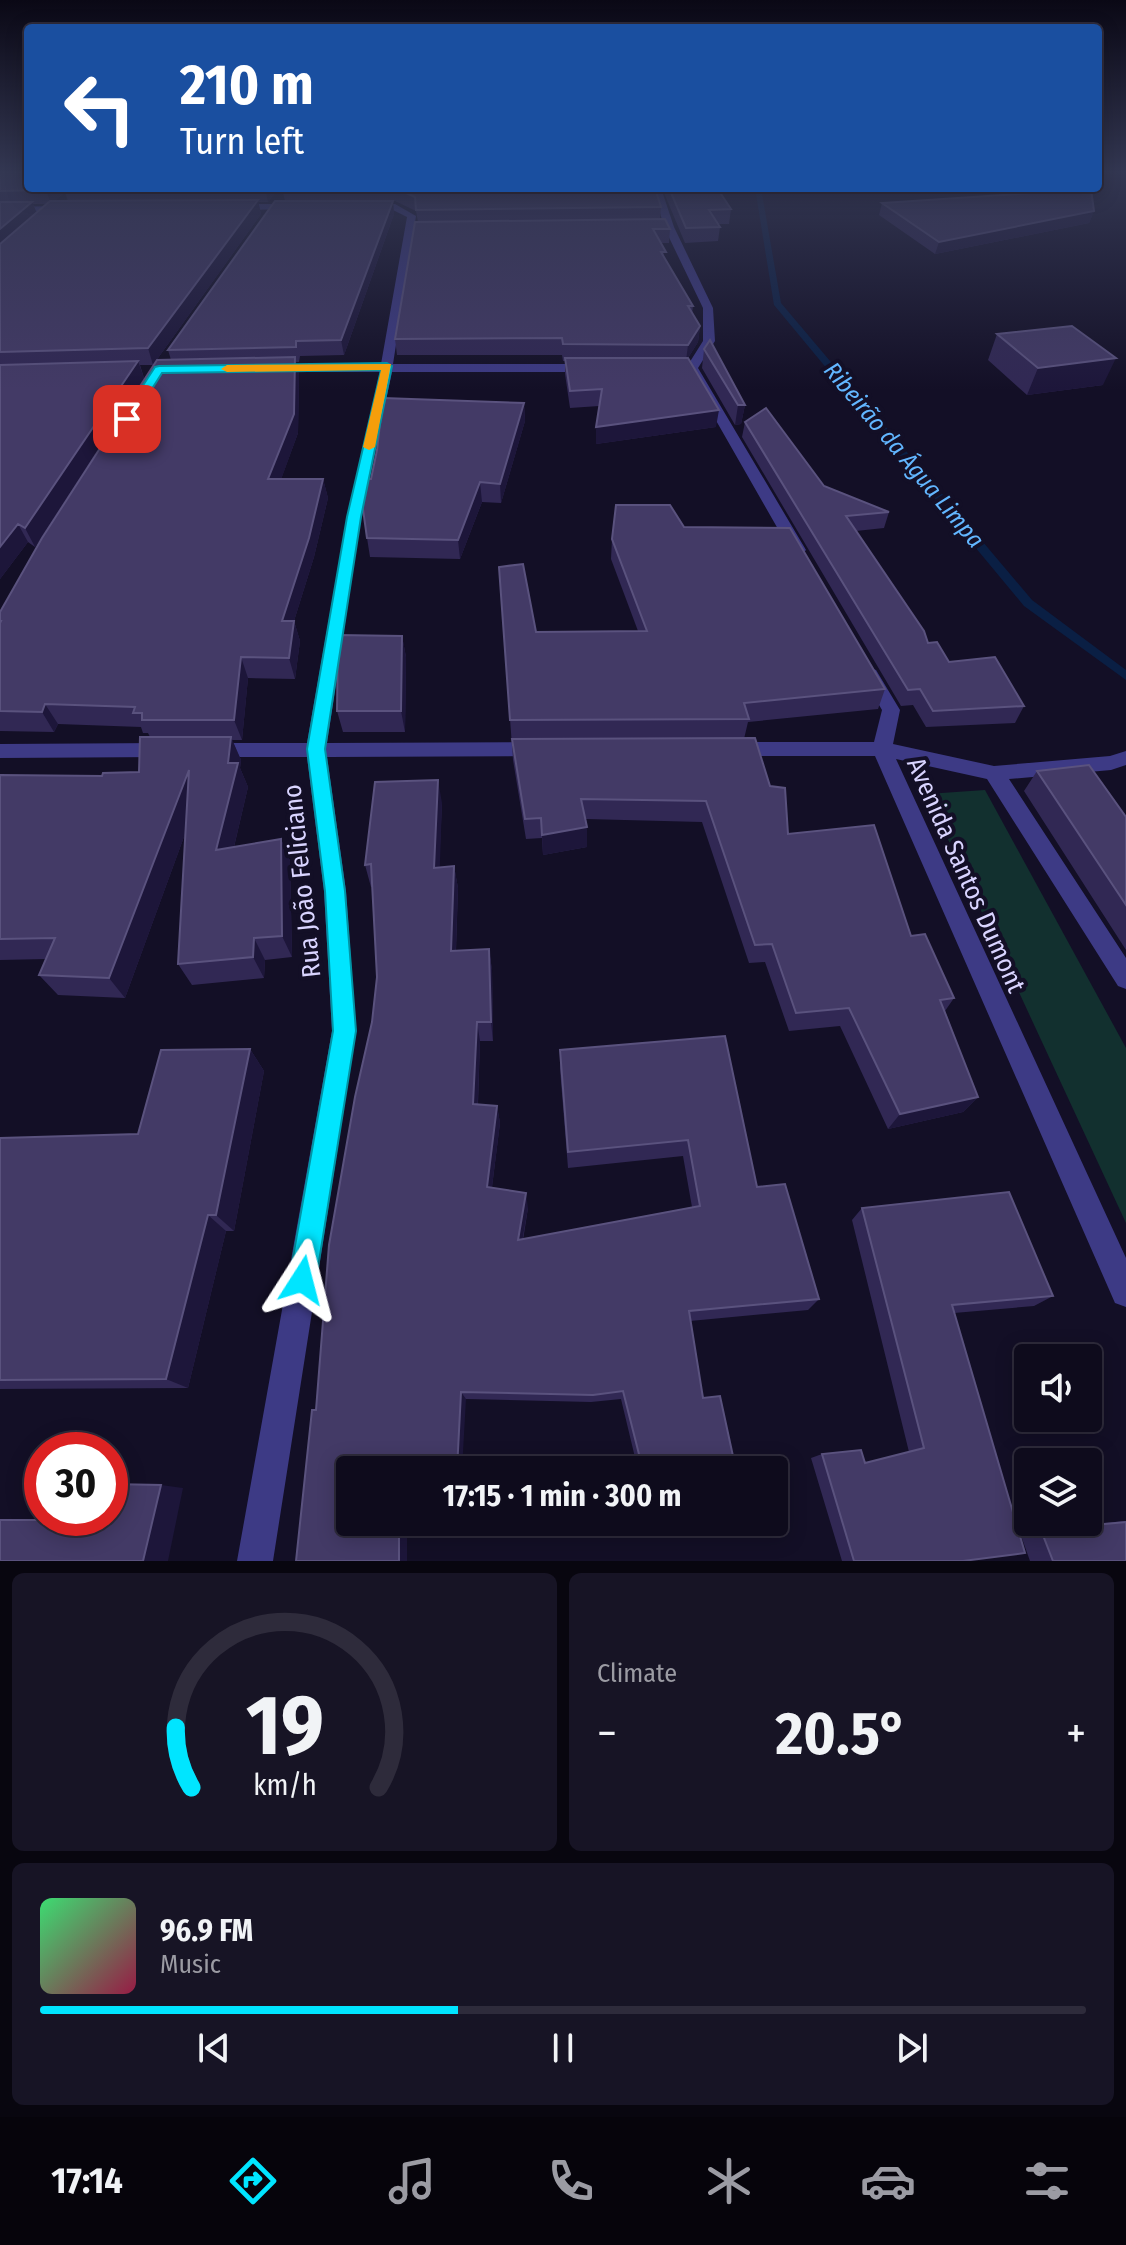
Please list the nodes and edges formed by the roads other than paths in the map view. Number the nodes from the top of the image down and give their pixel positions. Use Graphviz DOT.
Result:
graph roads {
  1 [pos="414,245"];
  2 [pos="671,245"];
  3 [pos="387,366"];
  4 [pos="265,368"];
  5 [pos="600,368"];
  6 [pos="811,573"];
  7 [pos="859,655"];
  8 [pos="316,749"];
  9 [pos="568,749"];
  10 [pos="709,749"];
  11 [pos="882,749"];
  12 [pos="0,751"];
  13 [pos="1118,761"];
  14 [pos="994,773"];
  15 [pos="1126,978"];
  16 [pos="1126,1292"];
  17 [pos="255,1561"];
  1 -- 3 [label="street, Rua João Feliciano"];
  2 -- 6 [label="street"];
  3 -- 4 [label="street"];
  3 -- 5 [label="street"];
  3 -- 8 [label="street, Rua João Feliciano"];
  7 -- 11 [label="street, Avenida Santos Dumont"];
  8 -- 9 [label="street"];
  8 -- 12 [label="street"];
  8 -- 17 [label="street, Rua João Feliciano"];
  10 -- 11 [label="street"];
  11 -- 14 [label="street"];
  11 -- 16 [label="street, Avenida Santos Dumont"];
  13 -- 14 [label="street"];
  14 -- 15 [label="street"];
}
